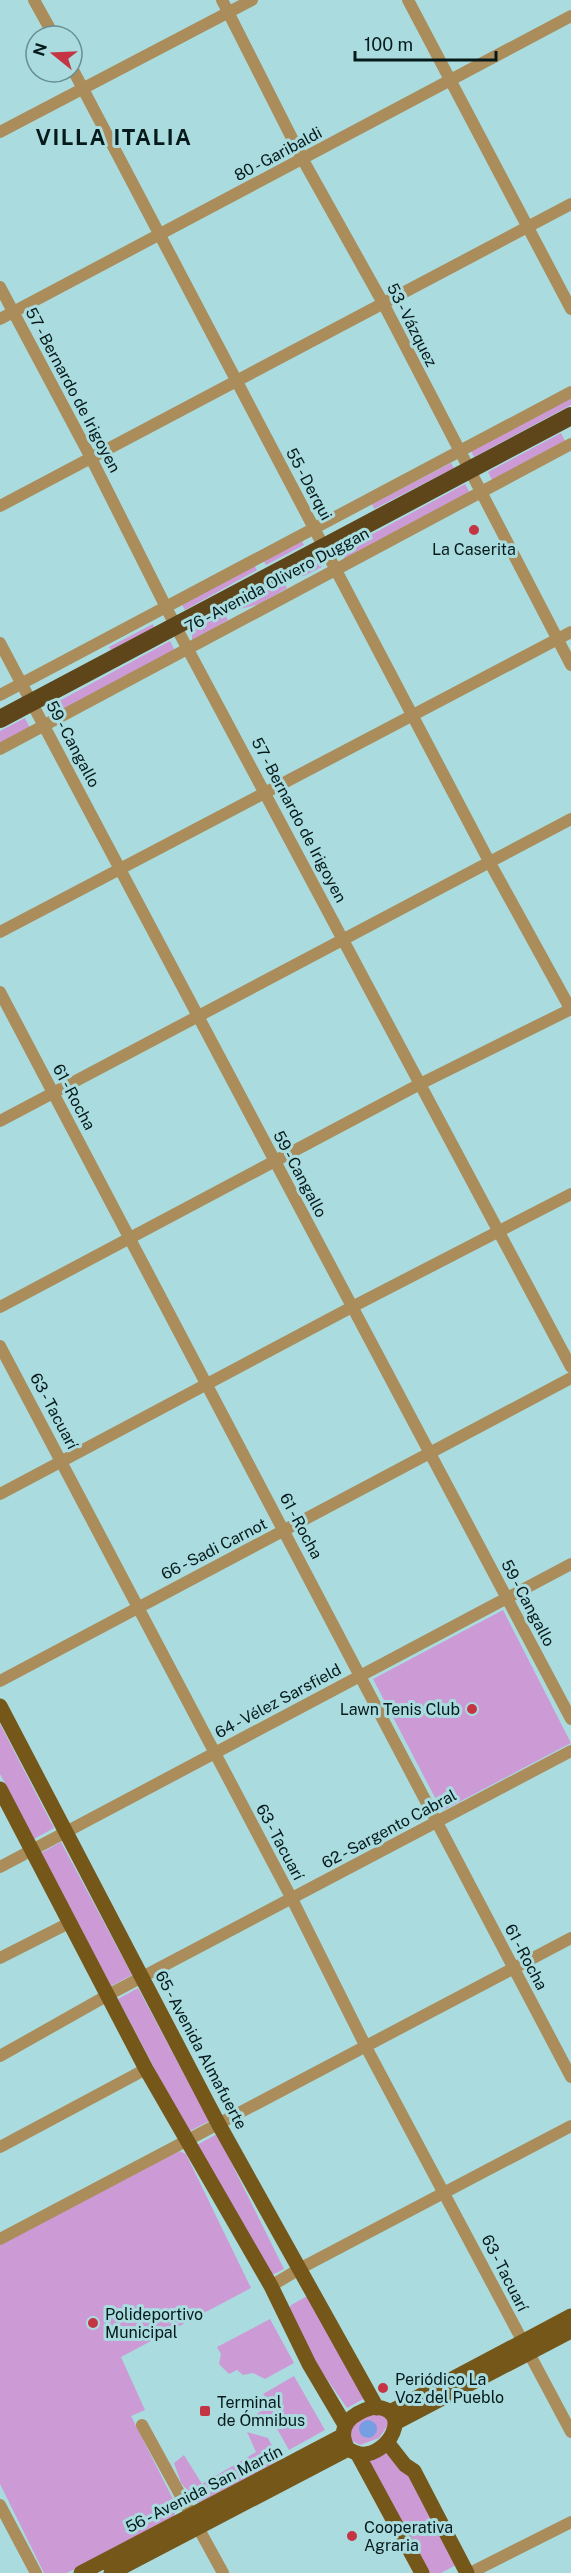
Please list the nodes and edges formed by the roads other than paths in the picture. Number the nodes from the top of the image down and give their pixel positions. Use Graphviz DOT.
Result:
graph roads {
  1 [pos="34,0"];
  2 [pos="222,0"];
  3 [pos="252,0"];
  4 [pos="408,0"];
  5 [pos="228,12"];
  6 [pos="571,16"];
  7 [pos="47,24"];
  8 [pos="451,81"];
  9 [pos="81,84"];
  10 [pos="83,88"];
  11 [pos="0,132"];
  12 [pos="303,160"];
  13 [pos="571,204"];
  14 [pos="527,227"];
  15 [pos="160,235"];
  16 [pos="0,287"];
  17 [pos="382,303"];
  18 [pos="571,309"];
  19 [pos="14,312"];
  20 [pos="0,319"];
  21 [pos="236,382"];
  22 [pos="571,392"];
  23 [pos="571,416"];
  24 [pos="571,444"];
  25 [pos="459,454"];
  26 [pos="91,458"];
  27 [pos="470,471"];
  28 [pos="482,491"];
  29 [pos="0,506"];
  30 [pos="314,528"];
  31 [pos="323,547"];
  32 [pos="336,571"];
  33 [pos="166,609"];
  34 [pos="176,627"];
  35 [pos="571,632"];
  36 [pos="557,639"];
  37 [pos="0,644"];
  38 [pos="189,650"];
  39 [pos="571,665"];
  40 [pos="22,684"];
  41 [pos="0,695"];
  42 [pos="32,701"];
  43 [pos="413,716"];
  44 [pos="0,719"];
  45 [pos="43,726"];
  46 [pos="0,749"];
  47 [pos="266,793"];
  48 [pos="571,819"];
  49 [pos="490,863"];
  50 [pos="121,869"];
  51 [pos="0,932"];
  52 [pos="344,940"];
  53 [pos="0,992"];
  54 [pos="571,1009"];
  55 [pos="198,1018"];
  56 [pos="420,1084"];
  57 [pos="53,1092"];
  58 [pos="0,1121"];
  59 [pos="274,1161"];
  60 [pos="571,1194"];
  61 [pos="498,1232"];
  62 [pos="130,1238"];
  63 [pos="0,1307"];
  64 [pos="352,1307"];
  65 [pos="0,1346"];
  66 [pos="571,1367"];
  67 [pos="571,1378"];
  68 [pos="206,1385"];
  69 [pos="431,1452"];
  70 [pos="62,1461"];
  71 [pos="0,1494"];
  72 [pos="285,1531"];
  73 [pos="571,1564"];
  74 [pos="506,1598"];
  75 [pos="137,1607"];
  76 [pos="360,1676"];
  77 [pos="0,1682"];
  78 [pos="0,1706"];
  79 [pos="571,1719"];
  80 [pos="571,1751"];
  81 [pos="214,1754"];
  82 [pos="0,1789"];
  83 [pos="437,1823"];
  84 [pos="66,1832"];
  85 [pos="32,1850"];
  86 [pos="0,1867"];
  87 [pos="292,1899"];
  88 [pos="69,1923"];
  89 [pos="571,1938"];
  90 [pos="0,1958"];
  91 [pos="513,1969"];
  92 [pos="142,1978"];
  93 [pos="108,1995"];
  94 [pos="366,2047"];
  95 [pos="0,2056"];
  96 [pos="146,2069"];
  97 [pos="571,2077"];
  98 [pos="218,2123"];
  99 [pos="571,2126"];
  100 [pos="187,2141"];
  101 [pos="0,2147"];
  102 [pos="445,2193"];
  103 [pos="0,2239"];
  104 [pos="301,2268"];
  105 [pos="271,2286"];
  106 [pos="571,2316"];
  107 [pos="571,2331"];
  108 [pos="525,2348"];
  109 [pos="387,2414"];
  110 [pos="142,2425"];
  111 [pos="571,2432"];
  112 [pos="348,2441"];
  113 [pos="387,2442"];
  114 [pos="0,2505"];
  115 [pos="195,2521"];
  116 [pos="571,2522"];
  117 [pos="36,2573"];
  118 [pos="81,2573"];
  119 [pos="111,2573"];
  120 [pos="223,2573"];
  121 [pos="422,2573"];
  122 [pos="469,2573"];
  1 -- 7 [label="street"];
  2 -- 5 [label="street, 53 - Vázquez"];
  3 -- 5 [label="street"];
  4 -- 8 [label="street"];
  5 -- 10 [label="street"];
  5 -- 12 [label="street, 53 - Vázquez"];
  6 -- 8 [label="street, 80 - Garibaldi"];
  8 -- 12 [label="street, 80 - Garibaldi"];
  8 -- 14 [label="street"];
  9 -- 10 [label="street, 55 - Derqui"];
  10 -- 11 [label="street"];
  10 -- 15 [label="street, 55 - Derqui"];
  12 -- 15 [label="street, 80 - Garibaldi"];
  12 -- 17 [label="street, 53 - Vázquez"];
  13 -- 14 [label="street"];
  14 -- 17 [label="street"];
  14 -- 18 [label="street"];
  15 -- 19 [label="street, 80 - Garibaldi"];
  15 -- 21 [label="street, 55 - Derqui"];
  16 -- 19 [label="street, 57 - Bernardo de Irigoyen"];
  17 -- 21 [label="street"];
  17 -- 25 [label="street, 53 - Vázquez"];
  19 -- 20 [label="street, 80 - Garibaldi"];
  19 -- 26 [label="street, 57 - Bernardo de Irigoyen"];
  21 -- 26 [label="street"];
  21 -- 30 [label="street, 55 - Derqui"];
  22 -- 25 [label="street, 76 - Avenida Olivero Duggan"];
  23 -- 27 [label="highway, 76 - Avenida Olivero Duggan"];
  24 -- 28 [label="street, 76 - Avenida Olivero Duggan"];
  25 -- 27 [label="street, 53 - Vázquez"];
  25 -- 30 [label="street, 76 - Avenida Olivero Duggan"];
  26 -- 29 [label="street"];
  26 -- 33 [label="street, 57 - Bernardo de Irigoyen"];
  27 -- 28 [label="street, 53 - Vázquez"];
  27 -- 31 [label="highway, 76 - Avenida Olivero Duggan"];
  28 -- 32 [label="street, 76 - Avenida Olivero Duggan"];
  28 -- 36 [label="street, 53 - Vázquez"];
  30 -- 31 [label="street, 55 - Derqui"];
  30 -- 33 [label="street, 76 - Avenida Olivero Duggan"];
  31 -- 32 [label="street, 55 - Derqui"];
  31 -- 34 [label="highway, 76 - Avenida Olivero Duggan"];
  32 -- 38 [label="street, 76 - Avenida Olivero Duggan"];
  32 -- 43 [label="street, 55 - Derqui"];
  33 -- 34 [label="street, 57 - Bernardo de Irigoyen"];
  33 -- 40 [label="street, 76 - Avenida Olivero Duggan"];
  34 -- 38 [label="street, 57 - Bernardo de Irigoyen"];
  34 -- 42 [label="highway, 76 - Avenida Olivero Duggan"];
  35 -- 36 [label="street"];
  36 -- 39 [label="street, 53 - Vázquez"];
  36 -- 43 [label="street"];
  37 -- 40 [label="street, 59 - Cangallo"];
  38 -- 45 [label="street, 76 - Avenida Olivero Duggan"];
  38 -- 47 [label="street, 57 - Bernardo de Irigoyen"];
  40 -- 41 [label="street, 76 - Avenida Olivero Duggan"];
  40 -- 42 [label="street, 59 - Cangallo"];
  42 -- 44 [label="highway, 76 - Avenida Olivero Duggan"];
  42 -- 45 [label="street, 59 - Cangallo"];
  43 -- 47 [label="street"];
  43 -- 49 [label="street, 55 - Derqui"];
  45 -- 46 [label="street, 76 - Avenida Olivero Duggan"];
  45 -- 50 [label="street, 59 - Cangallo"];
  47 -- 50 [label="street"];
  47 -- 52 [label="street, 57 - Bernardo de Irigoyen"];
  48 -- 49 [label="street"];
  49 -- 52 [label="street"];
  49 -- 54 [label="street, 55 - Derqui"];
  50 -- 51 [label="street"];
  50 -- 55 [label="street, 59 - Cangallo"];
  52 -- 55 [label="street"];
  52 -- 56 [label="street, 57 - Bernardo de Irigoyen"];
  53 -- 57 [label="street, 61 - Rocha"];
  54 -- 56 [label="street"];
  55 -- 57 [label="street"];
  55 -- 59 [label="street, 59 - Cangallo"];
  56 -- 59 [label="street"];
  56 -- 61 [label="street, 57 - Bernardo de Irigoyen"];
  57 -- 58 [label="street"];
  57 -- 62 [label="street, 61 - Rocha"];
  59 -- 62 [label="street"];
  59 -- 64 [label="street, 59 - Cangallo"];
  60 -- 61 [label="street"];
  61 -- 64 [label="street"];
  61 -- 66 [label="street, 57 - Bernardo de Irigoyen"];
  62 -- 63 [label="street"];
  62 -- 68 [label="street, 61 - Rocha"];
  64 -- 68 [label="street"];
  64 -- 69 [label="street, 59 - Cangallo"];
  65 -- 70 [label="street, 63 - Tacuarí"];
  67 -- 69 [label="street, 66 - Sadi Carnot"];
  68 -- 70 [label="street"];
  68 -- 72 [label="street, 61 - Rocha"];
  69 -- 72 [label="street, 66 - Sadi Carnot"];
  69 -- 74 [label="street, 59 - Cangallo"];
  70 -- 71 [label="street"];
  70 -- 75 [label="street, 63 - Tacuarí"];
  72 -- 75 [label="street, 66 - Sadi Carnot"];
  72 -- 76 [label="street, 61 - Rocha"];
  73 -- 74 [label="street, 64 - Vélez Sarsfield"];
  74 -- 76 [label="street, 64 - Vélez Sarsfield"];
  74 -- 79 [label="street, 59 - Cangallo"];
  75 -- 77 [label="street, 66 - Sadi Carnot"];
  75 -- 81 [label="street, 63 - Tacuarí"];
  76 -- 81 [label="street, 64 - Vélez Sarsfield"];
  76 -- 83 [label="street, 61 - Rocha"];
  78 -- 84 [label="main road, 65 - Avenida Almafuerte"];
  80 -- 83 [label="street, 62 - Sargento Cabral"];
  81 -- 84 [label="street, 64 - Vélez Sarsfield"];
  81 -- 87 [label="street, 63 - Tacuarí"];
  82 -- 85 [label="main road"];
  83 -- 87 [label="street, 62 - Sargento Cabral"];
  83 -- 91 [label="street, 61 - Rocha"];
  84 -- 85 [label="street, 64 - Vélez Sarsfield"];
  84 -- 92 [label="main road, 65 - Avenida Almafuerte"];
  85 -- 86 [label="street, 64 - Vélez Sarsfield"];
  85 -- 88 [label="main road"];
  87 -- 92 [label="street, 62 - Sargento Cabral"];
  87 -- 94 [label="street, 63 - Tacuarí"];
  88 -- 90 [label="street"];
  88 -- 93 [label="main road"];
  89 -- 91 [label="street"];
  91 -- 94 [label="street"];
  91 -- 97 [label="street, 61 - Rocha"];
  92 -- 93 [label="street, 62 - Sargento Cabral"];
  92 -- 98 [label="main road, 65 - Avenida Almafuerte"];
  93 -- 95 [label="street, 62 - Sargento Cabral"];
  93 -- 96 [label="main road"];
  94 -- 98 [label="street"];
  94 -- 102 [label="street, 63 - Tacuarí"];
  96 -- 100 [label="main road"];
  96 -- 101 [label="street"];
  98 -- 100 [label="street"];
  98 -- 104 [label="main road, 65 - Avenida Almafuerte"];
  99 -- 102 [label="street"];
  100 -- 103 [label="street"];
  100 -- 105 [label="main road"];
  102 -- 104 [label="street"];
  102 -- 108 [label="street, 63 - Tacuarí"];
  104 -- 105 [label="street"];
  104 -- 109 [label="main road, 65 - Avenida Almafuerte"];
  105 -- 112 [label="main road"];
  106 -- 108 [label="main road"];
  107 -- 108 [label="main road"];
  108 -- 109 [label="main road"];
  108 -- 111 [label="street, 63 - Tacuarí"];
  109 -- 112 [label="main road"];
  109 -- 113 [label="main road"];
  110 -- 115 [label="street"];
  112 -- 113 [label="main road"];
  112 -- 115 [label="main road, 56 - Avenida San Martín"];
  112 -- 121 [label="main road"];
  113 -- 122 [label="main road"];
  114 -- 117 [label="street"];
  115 -- 118 [label="main road, 56 - Avenida San Martín"];
  115 -- 119 [label="main road, 56 - Avenida San Martín"];
  115 -- 120 [label="street"];
  116 -- 122 [label="street"];
}
